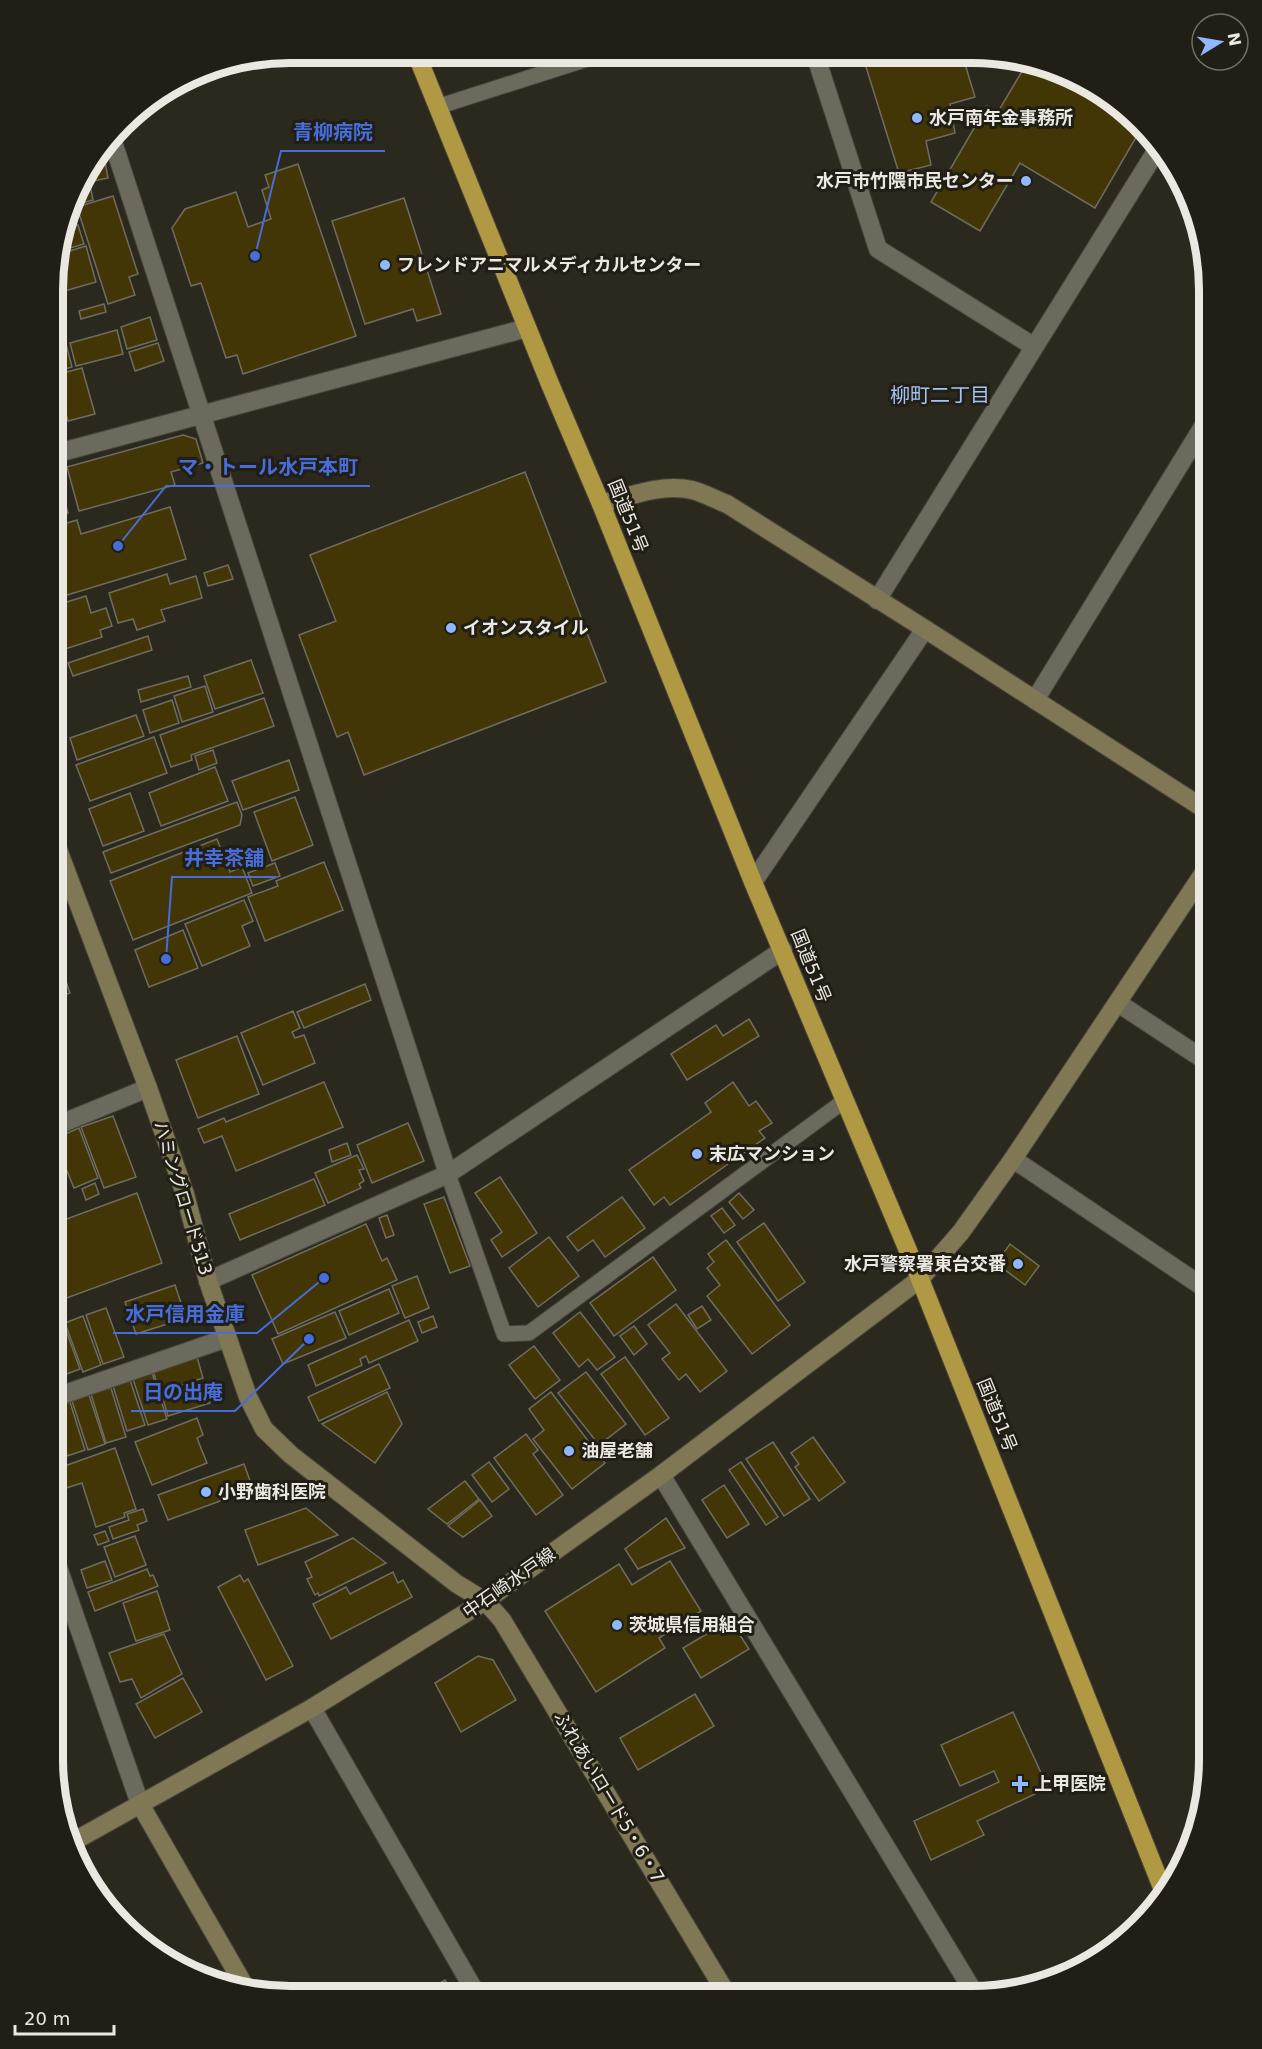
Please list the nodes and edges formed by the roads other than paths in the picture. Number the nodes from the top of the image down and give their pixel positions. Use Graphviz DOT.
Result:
graph roads {
  1 [pos="420,63"];
  2 [pos="575,63"];
  3 [pos="818,63"];
  4 [pos="438,107"];
  5 [pos="114,146"];
  6 [pos="1154,155"];
  7 [pos="527,328"];
  8 [pos="1033,346"];
  9 [pos="202,415"];
  10 [pos="1199,433"];
  11 [pos="63,452"];
  12 [pos="601,504"];
  13 [pos="878,600"];
  14 [pos="925,629"];
  15 [pos="1035,700"];
  16 [pos="1199,806"];
  17 [pos="63,863"];
  18 [pos="1199,880"];
  19 [pos="753,882"];
  20 [pos="783,950"];
  21 [pos="1118,1003"];
  22 [pos="1199,1056"];
  23 [pos="148,1088"];
  24 [pos="844,1101"];
  25 [pos="63,1122"];
  26 [pos="1013,1160"];
  27 [pos="448,1174"];
  28 [pos="920,1279"];
  29 [pos="208,1281"];
  30 [pos="1199,1284"];
  31 [pos="227,1338"];
  32 [pos="63,1395"];
  33 [pos="661,1474"];
  34 [pos="63,1582"];
  35 [pos="485,1601"];
  36 [pos="312,1707"];
  37 [pos="140,1804"];
  38 [pos="78,1839"];
  39 [pos="1161,1885"];
  40 [pos="242,1981"];
  41 [pos="472,1986"];
  42 [pos="722,1986"];
  43 [pos="970,1986"];
  1 -- 4 [label="highway, 国道51号"];
  2 -- 4 [label="lane"];
  3 -- 8 [label="street"];
  4 -- 7 [label="highway, 国道51号"];
  5 -- 9 [label="street"];
  6 -- 8 [label="street"];
  7 -- 9 [label="street"];
  7 -- 12 [label="highway, 国道51号"];
  8 -- 13 [label="street"];
  9 -- 11 [label="street"];
  9 -- 27 [label="street"];
  10 -- 15 [label="street"];
  12 -- 13 [label="street"];
  12 -- 19 [label="highway, 国道51号"];
  13 -- 14 [label="street"];
  14 -- 15 [label="street"];
  14 -- 19 [label="street"];
  15 -- 16 [label="street"];
  17 -- 23 [label="street, ハミングロード513"];
  18 -- 21 [label="street, 中石崎水戸線"];
  19 -- 20 [label="highway, 国道51号"];
  20 -- 24 [label="highway, 国道51号"];
  20 -- 27 [label="street"];
  21 -- 22 [label="street"];
  21 -- 26 [label="street, 中石崎水戸線"];
  23 -- 25 [label="street"];
  23 -- 29 [label="street, ハミングロード513"];
  24 -- 27 [label="lane"];
  24 -- 28 [label="highway, 国道51号"];
  26 -- 28 [label="street, 中石崎水戸線"];
  26 -- 30 [label="street"];
  27 -- 29 [label="street"];
  28 -- 33 [label="street, 中石崎水戸線"];
  28 -- 39 [label="highway, 国道51号"];
  29 -- 31 [label="street, ハミングロード513"];
  31 -- 32 [label="street"];
  31 -- 35 [label="street, ハミングロード513"];
  33 -- 35 [label="street, 中石崎水戸線"];
  33 -- 43 [label="street"];
  34 -- 37 [label="street"];
  35 -- 36 [label="street, 中石崎水戸線"];
  35 -- 42 [label="street, ふれあいロード5・6・7"];
  36 -- 37 [label="street, 中石崎水戸線"];
  36 -- 41 [label="street"];
  37 -- 38 [label="street, 中石崎水戸線"];
  37 -- 40 [label="street"];
}
